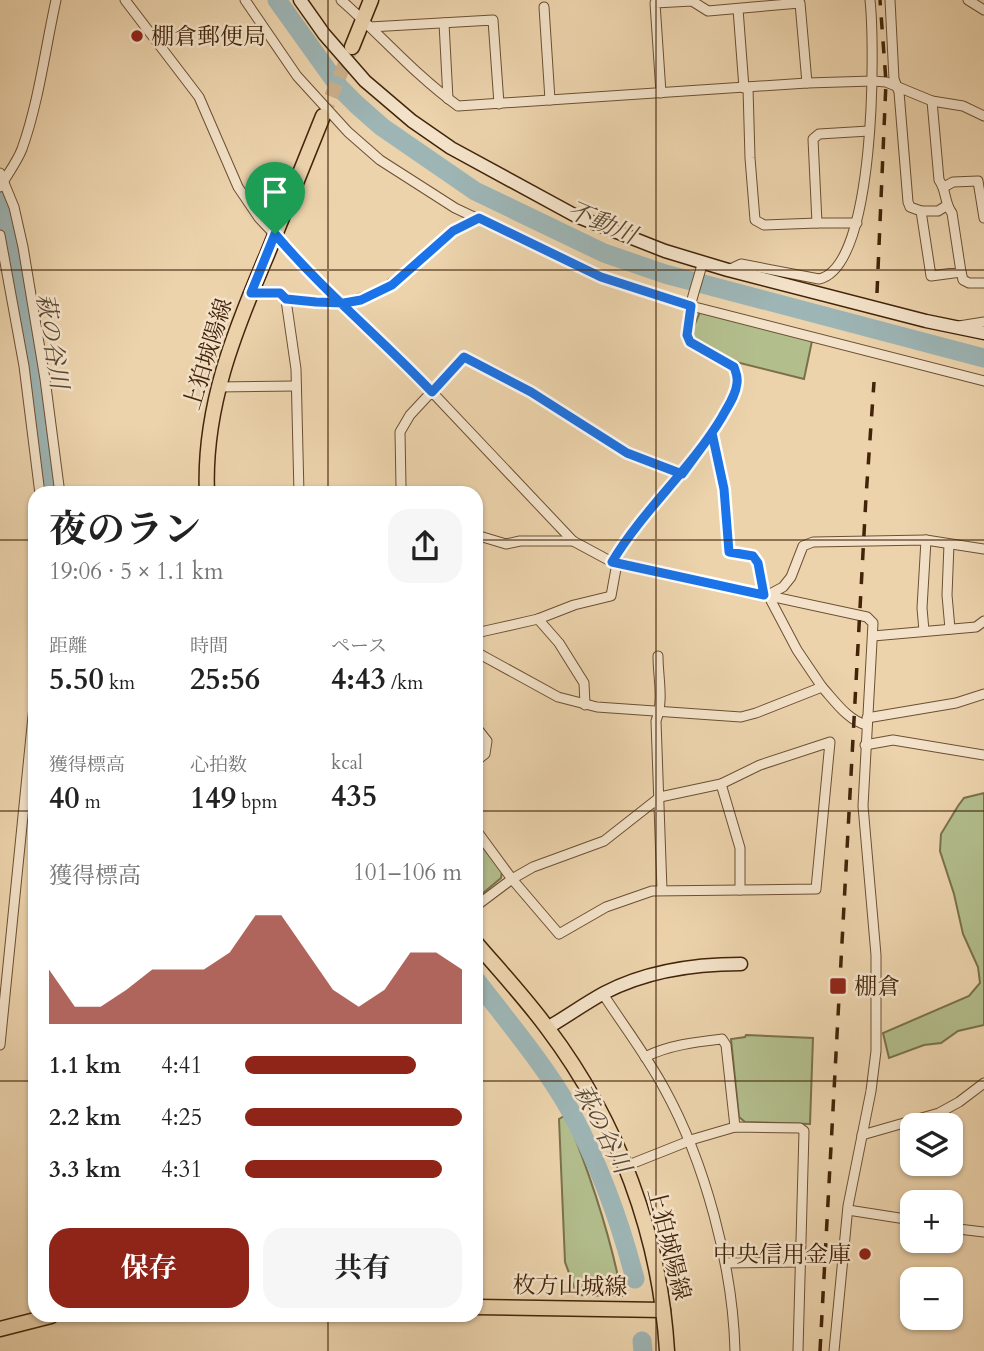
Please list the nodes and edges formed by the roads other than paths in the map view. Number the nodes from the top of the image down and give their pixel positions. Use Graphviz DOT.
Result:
graph roads {
  1 [pos="56,0"];
  2 [pos="125,0"];
  3 [pos="245,0"];
  4 [pos="300,0"];
  5 [pos="341,0"];
  6 [pos="371,0"];
  7 [pos="870,0"];
  8 [pos="890,0"];
  9 [pos="968,0"];
  10 [pos="544,6"];
  11 [pos="738,9"];
  12 [pos="984,10"];
  13 [pos="367,23"];
  14 [pos="444,23"];
  15 [pos="352,47"];
  16 [pos="873,81"];
  17 [pos="807,83"];
  18 [pos="898,86"];
  19 [pos="746,88"];
  20 [pos="661,93"];
  21 [pos="448,99"];
  22 [pos="550,100"];
  23 [pos="932,101"];
  24 [pos="499,104"];
  25 [pos="981,111"];
  26 [pos="323,116"];
  27 [pos="869,131"];
  28 [pos="1,181"];
  29 [pos="944,187"];
  30 [pos="946,206"];
  31 [pos="921,211"];
  32 [pos="479,218"];
  33 [pos="984,218"];
  34 [pos="817,223"];
  35 [pos="857,223"];
  36 [pos="0,234"];
  37 [pos="275,234"];
  38 [pos="702,265"];
  39 [pos="728,270"];
  40 [pos="961,272"];
  41 [pos="984,283"];
  42 [pos="251,293"];
  43 [pos="286,299"];
  44 [pos="344,303"];
  45 [pos="692,303"];
  46 [pos="984,322"];
  47 [pos="953,326"];
  48 [pos="984,333"];
  49 [pos="984,380"];
  50 [pos="296,386"];
  51 [pos="219,387"];
  52 [pos="432,392"];
  53 [pos="712,433"];
  54 [pos="682,474"];
  55 [pos="39,486"];
  56 [pos="59,486"];
  57 [pos="207,486"];
  58 [pos="299,486"];
  59 [pos="401,486"];
  60 [pos="483,537"];
  61 [pos="926,540"];
  62 [pos="573,541"];
  63 [pos="949,544"];
  64 [pos="984,549"];
  65 [pos="614,563"];
  66 [pos="766,595"];
  67 [pos="538,620"];
  68 [pos="984,621"];
  69 [pos="950,629"];
  70 [pos="924,631"];
  71 [pos="483,632"];
  72 [pos="873,636"];
  73 [pos="483,656"];
  74 [pos="658,656"];
  75 [pos="822,687"];
  76 [pos="984,694"];
  77 [pos="585,705"];
  78 [pos="659,712"];
  79 [pos="867,721"];
  80 [pos="483,736"];
  81 [pos="865,745"];
  82 [pos="984,755"];
  83 [pos="483,756"];
  84 [pos="28,766"];
  85 [pos="720,784"];
  86 [pos="660,797"];
  87 [pos="483,840"];
  88 [pos="512,879"];
  89 [pos="662,890"];
  90 [pos="740,890"];
  91 [pos="483,901"];
  92 [pos="483,951"];
  93 [pos="741,964"];
  94 [pos="603,994"];
  95 [pos="547,1028"];
  96 [pos="0,1045"];
  97 [pos="645,1057"];
  98 [pos="984,1083"];
  99 [pos="735,1127"];
  100 [pos="862,1135"];
  101 [pos="688,1143"];
  102 [pos="626,1166"];
  103 [pos="848,1210"];
  104 [pos="900,1218"];
  105 [pos="963,1230"];
  106 [pos="984,1232"];
  107 [pos="801,1262"];
  108 [pos="726,1263"];
  109 [pos="483,1307"];
  110 [pos="663,1310"];
  111 [pos="28,1322"];
  112 [pos="0,1329"];
  113 [pos="667,1351"];
  114 [pos="735,1351"];
  115 [pos="798,1351"];
  116 [pos="834,1351"];
  1 -- 28 [label="street"];
  2 -- 37 [label="street"];
  3 -- 32 [label="street"];
  4 -- 38 [label="street"];
  5 -- 13 [label="street"];
  6 -- 13 [label="main road"];
  7 -- 16 [label="street"];
  8 -- 18 [label="street"];
  9 -- 12 [label="street"];
  10 -- 22 [label="street"];
  11 -- 17 [label="street"];
  11 -- 19 [label="street"];
  11 -- 20 [label="street"];
  13 -- 14 [label="street"];
  13 -- 15 [label="main road"];
  13 -- 21 [label="street"];
  14 -- 21 [label="street"];
  14 -- 24 [label="street"];
  16 -- 17 [label="street"];
  16 -- 18 [label="street"];
  16 -- 27 [label="street"];
  17 -- 19 [label="street"];
  18 -- 23 [label="street"];
  18 -- 31 [label="street"];
  19 -- 20 [label="street"];
  19 -- 34 [label="street"];
  20 -- 22 [label="street"];
  21 -- 24 [label="street"];
  22 -- 24 [label="street"];
  23 -- 25 [label="street"];
  23 -- 29 [label="street"];
  26 -- 37 [label="main road, 上狛城陽線"];
  27 -- 34 [label="street"];
  27 -- 35 [label="street"];
  28 -- 56 [label="street"];
  29 -- 30 [label="street"];
  29 -- 33 [label="street"];
  30 -- 31 [label="street"];
  30 -- 40 [label="street"];
  31 -- 40 [label="street"];
  32 -- 44 [label="street"];
  32 -- 45 [label="street"];
  34 -- 35 [label="street"];
  35 -- 39 [label="street"];
  36 -- 55 [label="street"];
  37 -- 42 [label="main road, 上狛城陽線"];
  37 -- 44 [label="street"];
  38 -- 39 [label="street"];
  38 -- 45 [label="street"];
  39 -- 47 [label="street"];
  40 -- 41 [label="street"];
  42 -- 43 [label="street"];
  42 -- 51 [label="main road, 上狛城陽線"];
  43 -- 44 [label="street"];
  43 -- 50 [label="street"];
  44 -- 52 [label="street"];
  45 -- 49 [label="street"];
  45 -- 53 [label="street"];
  46 -- 47 [label="street"];
  47 -- 48 [label="street"];
  50 -- 51 [label="street"];
  50 -- 58 [label="street"];
  51 -- 57 [label="main road, 上狛城陽線"];
  52 -- 54 [label="street"];
  52 -- 59 [label="street"];
  52 -- 62 [label="street"];
  53 -- 54 [label="street"];
  53 -- 66 [label="street"];
  54 -- 65 [label="street"];
  60 -- 62 [label="street"];
  61 -- 63 [label="street"];
  61 -- 66 [label="street"];
  61 -- 70 [label="street"];
  62 -- 65 [label="street"];
  63 -- 64 [label="street"];
  63 -- 69 [label="street"];
  65 -- 66 [label="street"];
  65 -- 67 [label="street"];
  66 -- 72 [label="street"];
  66 -- 75 [label="street"];
  67 -- 71 [label="street"];
  67 -- 77 [label="street"];
  68 -- 69 [label="street"];
  69 -- 70 [label="street"];
  70 -- 72 [label="street"];
  72 -- 79 [label="street"];
  73 -- 77 [label="street"];
  74 -- 78 [label="street"];
  75 -- 78 [label="street"];
  75 -- 79 [label="street"];
  76 -- 79 [label="street"];
  77 -- 78 [label="street"];
  78 -- 86 [label="street"];
  79 -- 81 [label="street"];
  80 -- 83 [label="street"];
  81 -- 82 [label="street"];
  81 -- 100 [label="street"];
  84 -- 96 [label="street"];
  85 -- 86 [label="street"];
  85 -- 90 [label="street"];
  85 -- 90 [label="street"];
  86 -- 88 [label="street"];
  86 -- 89 [label="street"];
  87 -- 88 [label="street"];
  88 -- 89 [label="street"];
  88 -- 91 [label="street"];
  89 -- 90 [label="street"];
  92 -- 95 [label="main road, 上狛城陽線"];
  93 -- 94 [label="street"];
  94 -- 95 [label="street"];
  94 -- 97 [label="street"];
  95 -- 102 [label="main road, 上狛城陽線"];
  97 -- 99 [label="street"];
  97 -- 101 [label="street"];
  98 -- 100 [label="street"];
  99 -- 101 [label="street"];
  99 -- 107 [label="street"];
  100 -- 103 [label="street"];
  101 -- 102 [label="street"];
  101 -- 108 [label="street"];
  102 -- 110 [label="main road, 上狛城陽線"];
  103 -- 104 [label="street"];
  103 -- 116 [label="street"];
  105 -- 106 [label="street"];
  107 -- 108 [label="street"];
  107 -- 115 [label="street"];
  108 -- 114 [label="street"];
  109 -- 110 [label="main road, 枚方山城線"];
  110 -- 113 [label="main road, 上狛城陽線"];
  111 -- 112 [label="main road"];
}
